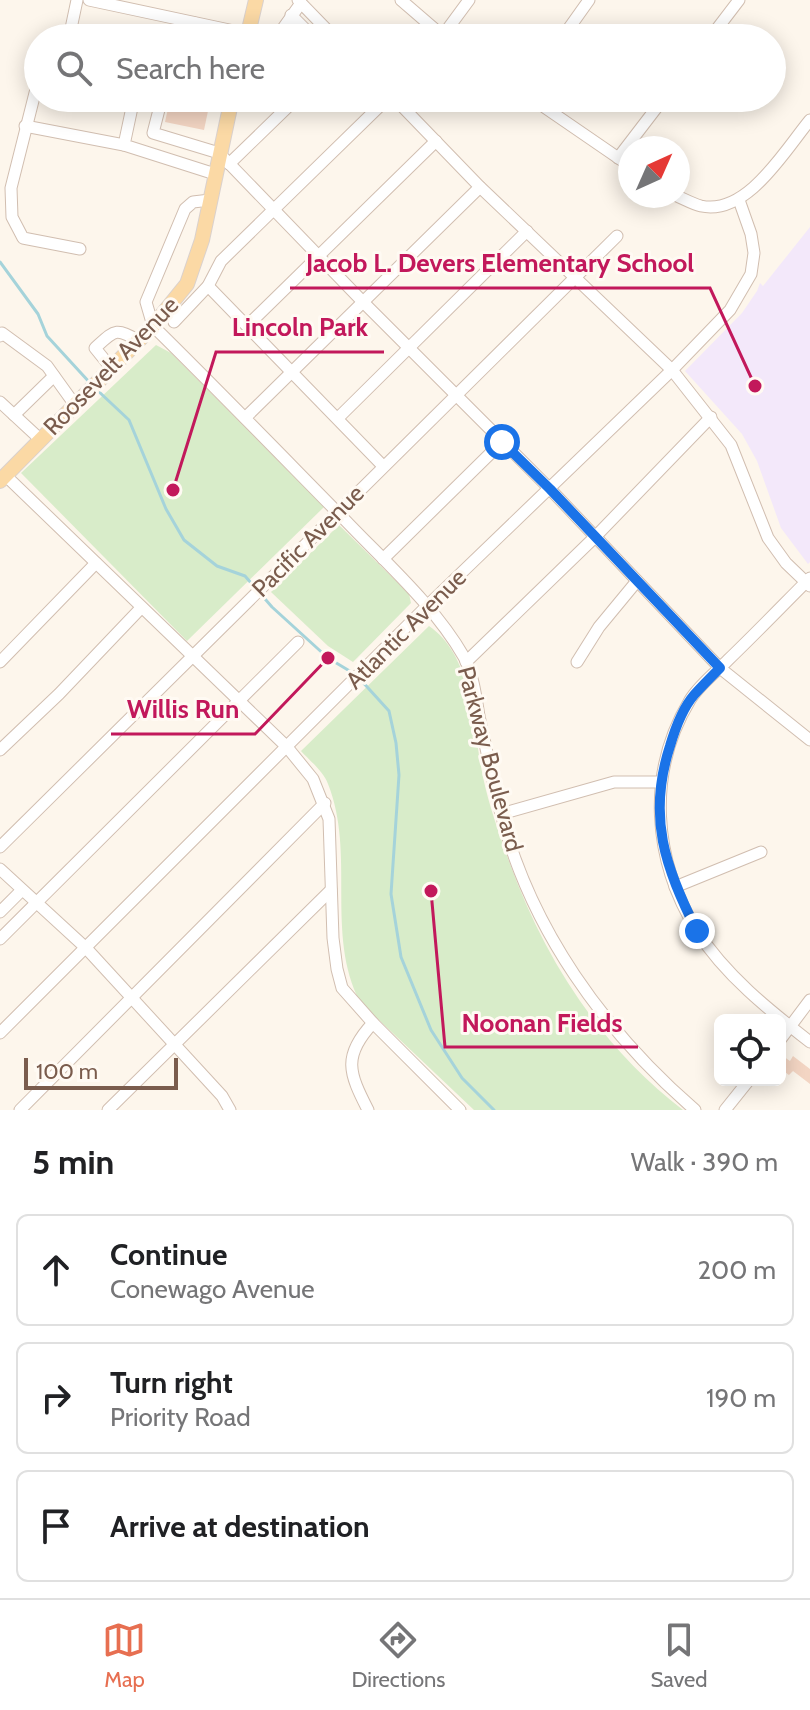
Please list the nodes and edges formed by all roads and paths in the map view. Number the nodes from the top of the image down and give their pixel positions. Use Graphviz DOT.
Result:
graph roads {
  1 [pos="77,0"];
  2 [pos="89,0"];
  3 [pos="256,0"];
  4 [pos="401,0"];
  5 [pos="469,0"];
  6 [pos="589,0"];
  7 [pos="739,0"];
  8 [pos="300,1"];
  9 [pos="291,15"];
  10 [pos="195,23"];
  11 [pos="72,24"];
  12 [pos="200,24"];
  13 [pos="250,24"];
  14 [pos="284,24"];
  15 [pos="300,24"];
  16 [pos="320,24"];
  17 [pos="428,24"];
  18 [pos="452,24"];
  19 [pos="572,24"];
  20 [pos="721,24"];
  21 [pos="29,112"];
  22 [pos="131,112"];
  23 [pos="158,112"];
  24 [pos="229,112"];
  25 [pos="280,112"];
  26 [pos="376,112"];
  27 [pos="406,112"];
  28 [pos="551,112"];
  29 [pos="653,112"];
  30 [pos="810,120"];
  31 [pos="25,126"];
  32 [pos="153,133"];
  33 [pos="635,136"];
  34 [pos="436,141"];
  35 [pos="124,145"];
  36 [pos="148,153"];
  37 [pos="618,158"];
  38 [pos="224,159"];
  39 [pos="215,174"];
  40 [pos="480,187"];
  41 [pos="210,200"];
  42 [pos="739,200"];
  43 [pos="690,202"];
  44 [pos="274,209"];
  45 [pos="527,231"];
  46 [pos="617,236"];
  47 [pos="80,249"];
  48 [pos="318,255"];
  49 [pos="576,278"];
  50 [pos="208,286"];
  51 [pos="363,302"];
  52 [pos="174,322"];
  53 [pos="153,326"];
  54 [pos="247,326"];
  55 [pos="0,336"];
  56 [pos="139,341"];
  57 [pos="409,347"];
  58 [pos="112,369"];
  59 [pos="672,370"];
  60 [pos="293,371"];
  61 [pos="54,376"];
  62 [pos="455,395"];
  63 [pos="0,402"];
  64 [pos="78,402"];
  65 [pos="14,415"];
  66 [pos="711,417"];
  67 [pos="245,418"];
  68 [pos="338,418"];
  69 [pos="41,440"];
  70 [pos="502,442"];
  71 [pos="383,466"];
  72 [pos="3,478"];
  73 [pos="550,489"];
  74 [pos="338,513"];
  75 [pos="596,536"];
  76 [pos="383,559"];
  77 [pos="96,563"];
  78 [pos="637,581"];
  79 [pos="808,582"];
  80 [pos="426,607"];
  81 [pos="141,608"];
  82 [pos="298,642"];
  83 [pos="191,656"];
  84 [pos="0,662"];
  85 [pos="466,662"];
  86 [pos="577,662"];
  87 [pos="720,668"];
  88 [pos="239,701"];
  89 [pos="810,740"];
  90 [pos="287,747"];
  91 [pos="0,750"];
  92 [pos="660,782"];
  93 [pos="325,803"];
  94 [pos="501,814"];
  95 [pos="0,847"];
  96 [pos="761,852"];
  97 [pos="0,869"];
  98 [pos="675,887"];
  99 [pos="22,890"];
  100 [pos="331,890"];
  101 [pos="36,903"];
  102 [pos="0,912"];
  103 [pos="0,939"];
  104 [pos="86,948"];
  105 [pos="131,998"];
  106 [pos="810,1000"];
  107 [pos="373,1023"];
  108 [pos="790,1027"];
  109 [pos="786,1032"];
  110 [pos="0,1033"];
  111 [pos="810,1042"];
  112 [pos="175,1044"];
  113 [pos="744,1086"];
  114 [pos="20,1110"];
  115 [pos="108,1110"];
  116 [pos="230,1110"];
  117 [pos="368,1110"];
  118 [pos="460,1110"];
  119 [pos="695,1110"];
  120 [pos="725,1110"];
  1 -- 11 [label="street"];
  2 -- 10 [label="street"];
  3 -- 13 [label="main road"];
  4 -- 17 [label="street"];
  5 -- 18 [label="street"];
  6 -- 19 [label="street"];
  7 -- 20 [label="street"];
  8 -- 9 [label="street"];
  8 -- 16 [label="street"];
  9 -- 14 [label="street"];
  9 -- 15 [label="street"];
  10 -- 12 [label="street"];
  21 -- 31 [label="street"];
  22 -- 35 [label="street"];
  23 -- 32 [label="street"];
  24 -- 38 [label="main road, Roosevelt Avenue"];
  25 -- 38 [label="street"];
  26 -- 44 [label="street"];
  27 -- 34 [label="street"];
  28 -- 37 [label="street"];
  29 -- 33 [label="street"];
  30 -- 42 [label="street"];
  31 -- 35 [label="street"];
  31 -- 47 [label="street"];
  32 -- 36 [label="street"];
  32 -- 38 [label="street"];
  34 -- 40 [label="street"];
  34 -- 48 [label="street"];
  35 -- 36 [label="street"];
  36 -- 39 [label="street"];
  38 -- 39 [label="main road, Roosevelt Avenue"];
  38 -- 44 [label="street"];
  39 -- 41 [label="main road, Roosevelt Avenue"];
  40 -- 45 [label="street"];
  40 -- 51 [label="street"];
  41 -- 53 [label="main road, Roosevelt Avenue"];
  41 -- 53 [label="street"];
  42 -- 43 [label="street"];
  42 -- 59 [label="street, Atlantic Avenue"];
  44 -- 48 [label="street"];
  44 -- 50 [label="street"];
  45 -- 49 [label="street"];
  45 -- 57 [label="street"];
  46 -- 49 [label="street, Pacific Avenue"];
  48 -- 51 [label="street"];
  48 -- 54 [label="street"];
  49 -- 59 [label="street"];
  49 -- 62 [label="street, Pacific Avenue"];
  50 -- 52 [label="street"];
  50 -- 54 [label="street"];
  51 -- 57 [label="street"];
  51 -- 60 [label="street"];
  53 -- 56 [label="main road, Roosevelt Avenue"];
  53 -- 67 [label="street, Parkway Boulevard"];
  54 -- 60 [label="street"];
  55 -- 61 [label="street"];
  56 -- 58 [label="main road, Roosevelt Avenue"];
  56 -- 58 [label="street"];
  57 -- 62 [label="street"];
  57 -- 68 [label="street"];
  58 -- 64 [label="main road, Roosevelt Avenue"];
  59 -- 66 [label="street"];
  59 -- 73 [label="street, Atlantic Avenue"];
  60 -- 67 [label="street"];
  60 -- 68 [label="street"];
  61 -- 64 [label="street"];
  61 -- 65 [label="street"];
  62 -- 70 [label="street"];
  62 -- 71 [label="street, Pacific Avenue"];
  63 -- 65 [label="street"];
  64 -- 69 [label="main road, Roosevelt Avenue"];
  65 -- 69 [label="street"];
  66 -- 75 [label="street"];
  66 -- 79 [label="street"];
  67 -- 74 [label="street, Parkway Boulevard"];
  68 -- 71 [label="street"];
  69 -- 72 [label="main road, Roosevelt Avenue"];
  70 -- 73 [label="street"];
  70 -- 76 [label="street"];
  71 -- 74 [label="street, Pacific Avenue"];
  72 -- 77 [label="street"];
  73 -- 75 [label="street"];
  73 -- 80 [label="street, Atlantic Avenue"];
  74 -- 76 [label="street, Parkway Boulevard"];
  74 -- 83 [label="street, Pacific Avenue"];
  75 -- 78 [label="street"];
  75 -- 85 [label="street"];
  76 -- 80 [label="street, Parkway Boulevard"];
  77 -- 81 [label="street"];
  77 -- 84 [label="street"];
  78 -- 86 [label="street"];
  78 -- 87 [label="street"];
  79 -- 87 [label="street"];
  80 -- 85 [label="street, Parkway Boulevard"];
  80 -- 90 [label="street, Atlantic Avenue"];
  81 -- 83 [label="street"];
  81 -- 91 [label="street"];
  82 -- 88 [label="street"];
  83 -- 88 [label="street"];
  83 -- 95 [label="street, Pacific Avenue"];
  85 -- 94 [label="street, Parkway Boulevard"];
  87 -- 89 [label="street"];
  87 -- 92 [label="street"];
  88 -- 90 [label="street"];
  88 -- 101 [label="street"];
  90 -- 93 [label="street"];
  90 -- 104 [label="street, Atlantic Avenue"];
  92 -- 94 [label="street"];
  92 -- 98 [label="street"];
  93 -- 100 [label="street"];
  93 -- 105 [label="street"];
  94 -- 119 [label="street, Parkway Boulevard"];
  96 -- 98 [label="street"];
  97 -- 99 [label="street"];
  98 -- 108 [label="street"];
  99 -- 101 [label="street"];
  99 -- 102 [label="street"];
  100 -- 107 [label="street"];
  100 -- 112 [label="street"];
  101 -- 103 [label="street"];
  101 -- 104 [label="street"];
  104 -- 105 [label="street"];
  104 -- 110 [label="street, Atlantic Avenue"];
  105 -- 112 [label="street"];
  105 -- 114 [label="street"];
  106 -- 108 [label="street"];
  107 -- 117 [label="street"];
  107 -- 118 [label="street"];
  108 -- 109 [label="street"];
  108 -- 111 [label="street"];
  112 -- 115 [label="street"];
  112 -- 116 [label="street"];
  113 -- 120 [label="street"];
}
